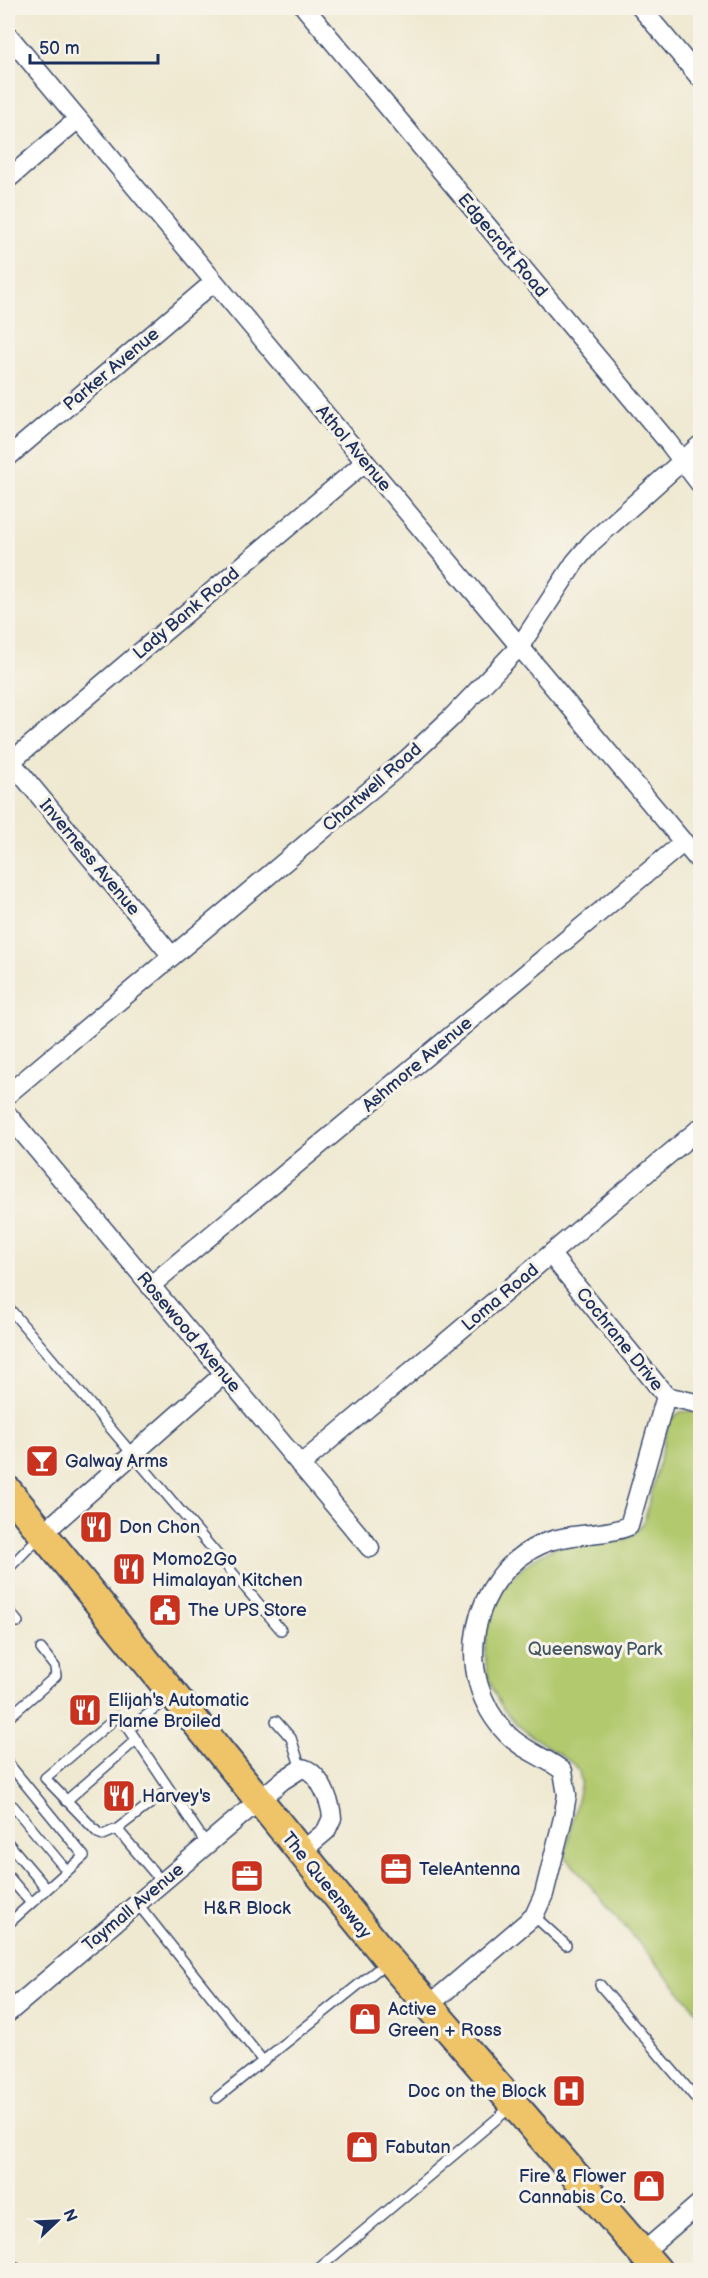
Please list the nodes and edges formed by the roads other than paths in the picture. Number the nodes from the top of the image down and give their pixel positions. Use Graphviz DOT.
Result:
graph roads {
  1 [pos="305,8"];
  2 [pos="641,8"];
  3 [pos="8,35"];
  4 [pos="700,78"];
  5 [pos="78,119"];
  6 [pos="8,179"];
  7 [pos="214,282"];
  8 [pos="700,445"];
  9 [pos="8,457"];
  10 [pos="682,460"];
  11 [pos="365,462"];
  12 [pos="700,484"];
  13 [pos="520,646"];
  14 [pos="8,761"];
  15 [pos="684,842"];
  16 [pos="700,862"];
  17 [pos="172,956"];
  18 [pos="8,1094"];
  19 [pos="8,1116"];
  20 [pos="700,1128"];
  21 [pos="551,1255"];
  22 [pos="150,1286"];
  23 [pos="8,1307"];
  24 [pos="225,1374"];
  25 [pos="666,1396"];
  26 [pos="700,1404"];
  27 [pos="132,1453"];
  28 [pos="300,1465"];
  29 [pos="8,1491"];
  30 [pos="41,1534"];
  31 [pos="370,1548"];
  32 [pos="8,1569"];
  33 [pos="8,1610"];
  34 [pos="18,1622"];
  35 [pos="281,1629"];
  36 [pos="41,1649"];
  37 [pos="174,1694"];
  38 [pos="8,1718"];
  39 [pos="276,1721"];
  40 [pos="129,1729"];
  41 [pos="136,1740"];
  42 [pos="8,1763"];
  43 [pos="301,1769"];
  44 [pos="168,1790"];
  45 [pos="66,1801"];
  46 [pos="260,1801"];
  47 [pos="13,1806"];
  48 [pos="117,1829"];
  49 [pos="8,1843"];
  50 [pos="207,1845"];
  51 [pos="300,1853"];
  52 [pos="67,1871"];
  53 [pos="8,1876"];
  54 [pos="162,1882"];
  55 [pos="46,1889"];
  56 [pos="31,1903"];
  57 [pos="137,1903"];
  58 [pos="534,1916"];
  59 [pos="9,1919"];
  60 [pos="566,1945"];
  61 [pos="389,1960"];
  62 [pos="600,1985"];
  63 [pos="428,2006"];
  64 [pos="8,2013"];
  65 [pos="263,2061"];
  66 [pos="217,2098"];
  67 [pos="700,2103"];
  68 [pos="514,2104"];
  69 [pos="700,2203"];
  70 [pos="650,2262"];
  71 [pos="317,2271"];
  1 -- 10 [label="street, Edgecroft Road"];
  2 -- 4 [label="street"];
  3 -- 5 [label="street, Athol Avenue"];
  5 -- 6 [label="street"];
  5 -- 7 [label="street, Athol Avenue"];
  7 -- 9 [label="street, Parker Avenue"];
  7 -- 11 [label="street, Athol Avenue"];
  8 -- 10 [label="street, Chartwell Road"];
  10 -- 12 [label="street, Edgecroft Road"];
  10 -- 13 [label="street, Chartwell Road"];
  11 -- 13 [label="street, Athol Avenue"];
  11 -- 14 [label="street, Lady Bank Road"];
  13 -- 15 [label="street, Athol Avenue"];
  13 -- 17 [label="street, Chartwell Road"];
  14 -- 17 [label="street, Inverness Avenue"];
  15 -- 16 [label="street, Athol Avenue"];
  15 -- 22 [label="street, Ashmore Avenue"];
  17 -- 18 [label="street, Chartwell Road"];
  19 -- 22 [label="street, Rosewood Avenue"];
  20 -- 21 [label="street, Loma Road"];
  21 -- 25 [label="street, Cochrane Drive"];
  21 -- 28 [label="street, Loma Road"];
  22 -- 24 [label="street, Rosewood Avenue"];
  23 -- 27 [label="lane"];
  24 -- 27 [label="street"];
  24 -- 28 [label="street, Rosewood Avenue"];
  25 -- 26 [label="street, Cochrane Drive"];
  25 -- 58 [label="street"];
  27 -- 30 [label="street"];
  27 -- 35 [label="lane"];
  28 -- 31 [label="street, Rosewood Avenue"];
  29 -- 30 [label="main road, The Queensway"];
  30 -- 32 [label="lane"];
  30 -- 37 [label="main road, The Queensway"];
  33 -- 34 [label="lane"];
  36 -- 38 [label="lane"];
  37 -- 40 [label="lane"];
  37 -- 46 [label="main road, The Queensway"];
  39 -- 43 [label="lane"];
  40 -- 41 [label="lane"];
  40 -- 45 [label="lane"];
  41 -- 44 [label="lane"];
  41 -- 45 [label="lane"];
  42 -- 52 [label="lane"];
  43 -- 46 [label="street, Taymall Avenue"];
  43 -- 51 [label="street"];
  44 -- 48 [label="lane"];
  44 -- 50 [label="lane"];
  45 -- 48 [label="lane"];
  46 -- 50 [label="street, Taymall Avenue"];
  46 -- 51 [label="main road, The Queensway"];
  47 -- 52 [label="lane"];
  48 -- 54 [label="lane"];
  49 -- 55 [label="lane"];
  50 -- 54 [label="street, Taymall Avenue"];
  51 -- 61 [label="main road, The Queensway"];
  52 -- 55 [label="lane"];
  53 -- 56 [label="lane"];
  54 -- 57 [label="street, Taymall Avenue"];
  55 -- 56 [label="lane"];
  56 -- 59 [label="lane"];
  57 -- 64 [label="street, Taymall Avenue"];
  57 -- 65 [label="lane"];
  58 -- 60 [label="lane"];
  58 -- 63 [label="street"];
  61 -- 63 [label="main road, The Queensway"];
  61 -- 65 [label="lane"];
  62 -- 67 [label="lane"];
  63 -- 68 [label="main road, The Queensway"];
  65 -- 66 [label="lane"];
  68 -- 70 [label="main road, The Queensway"];
  68 -- 71 [label="lane"];
  69 -- 70 [label="street"];
}
